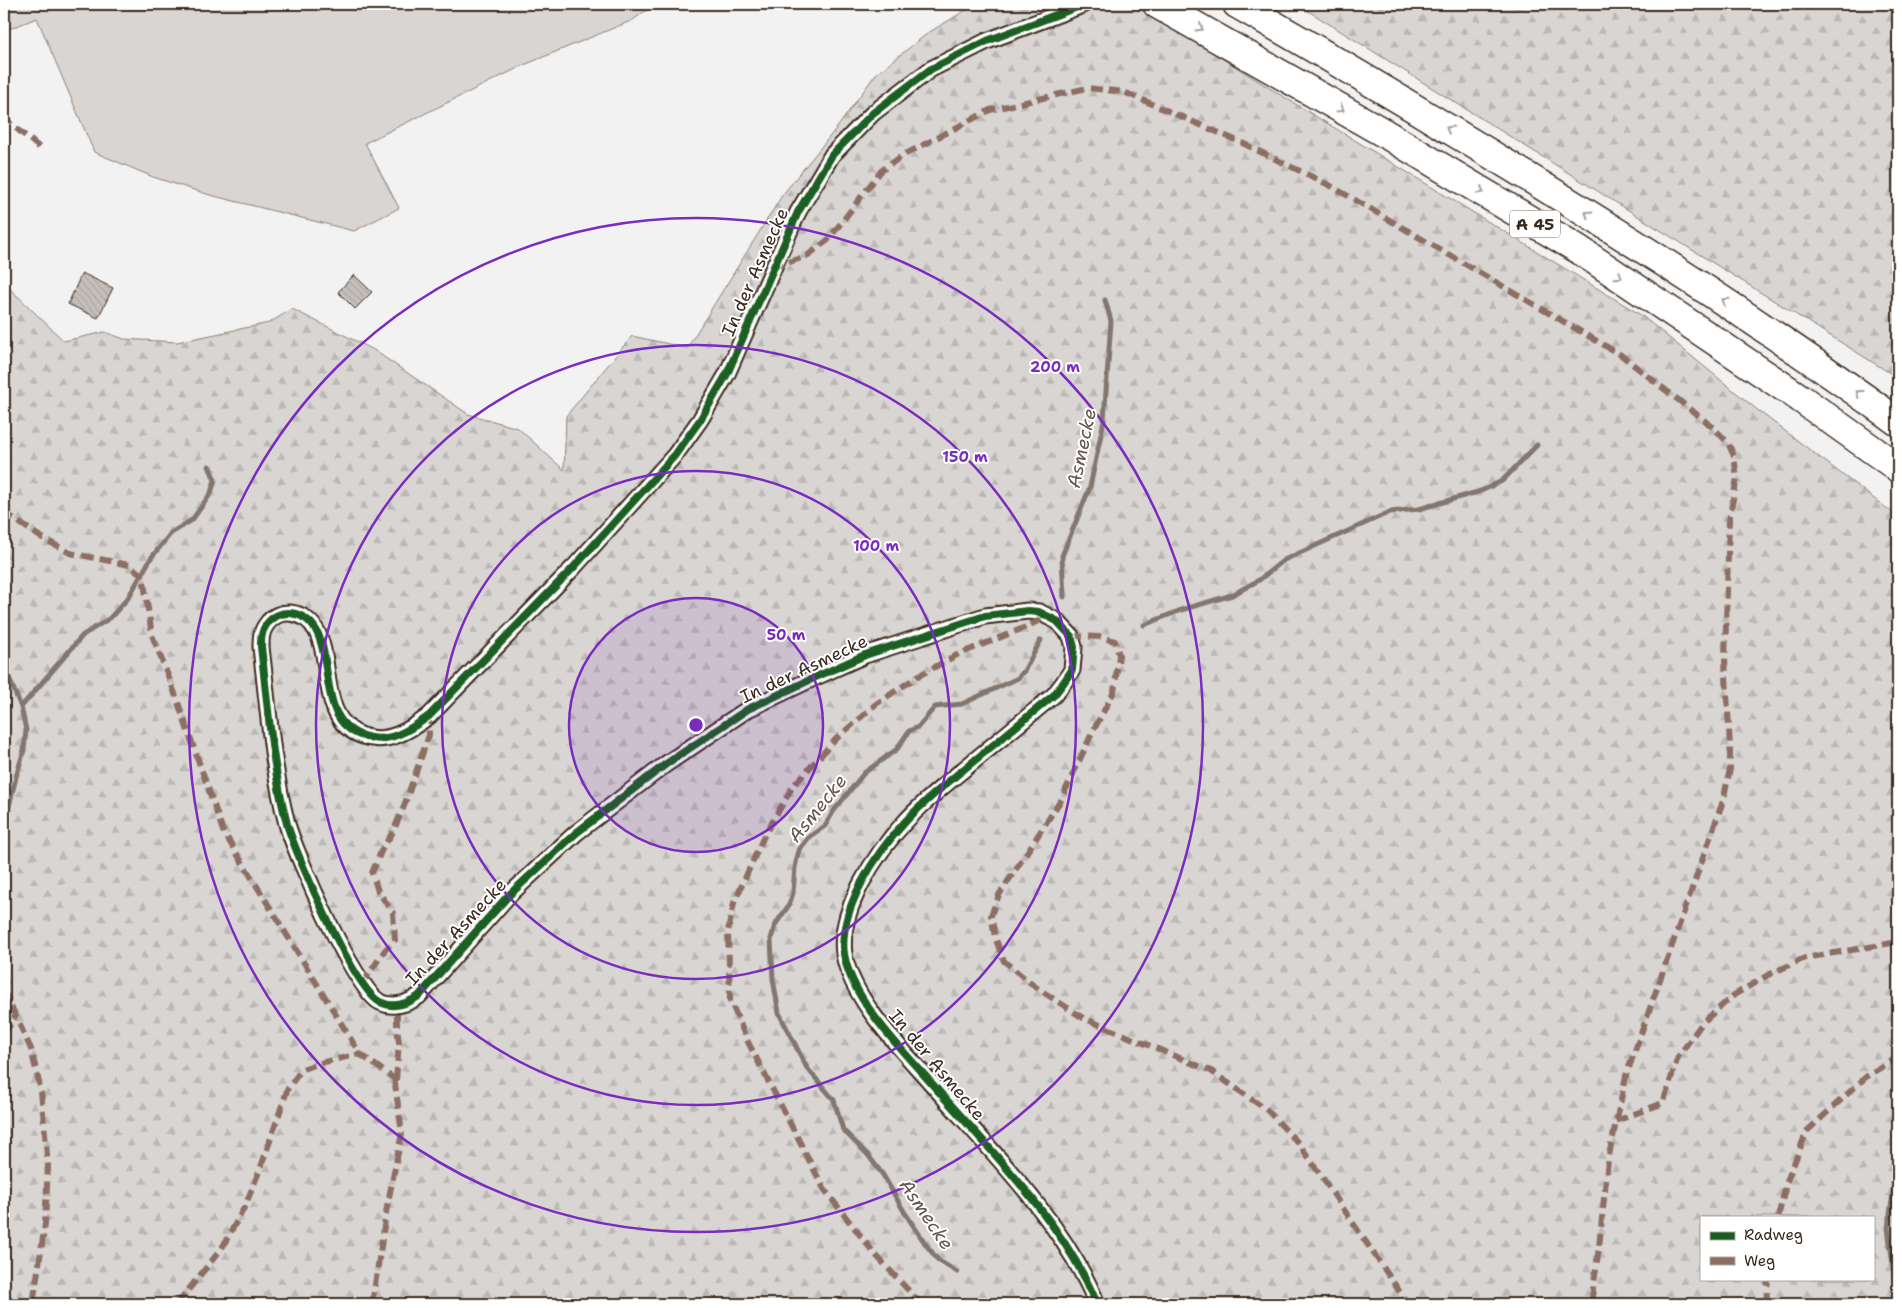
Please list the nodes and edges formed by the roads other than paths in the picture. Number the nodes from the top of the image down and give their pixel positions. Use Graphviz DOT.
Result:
graph roads {
  1 [pos="1085,4"];
  2 [pos="1157,4"];
  3 [pos="1237,4"];
  4 [pos="1898,422"];
  5 [pos="1898,468"];
  6 [pos="1097,1304"];
  1 -- 6 [label="street, In der Asmecke"];
  2 -- 5 [label="highway, A 45, one-way"];
  4 -- 3 [label="highway, A 45, one-way"];
}
